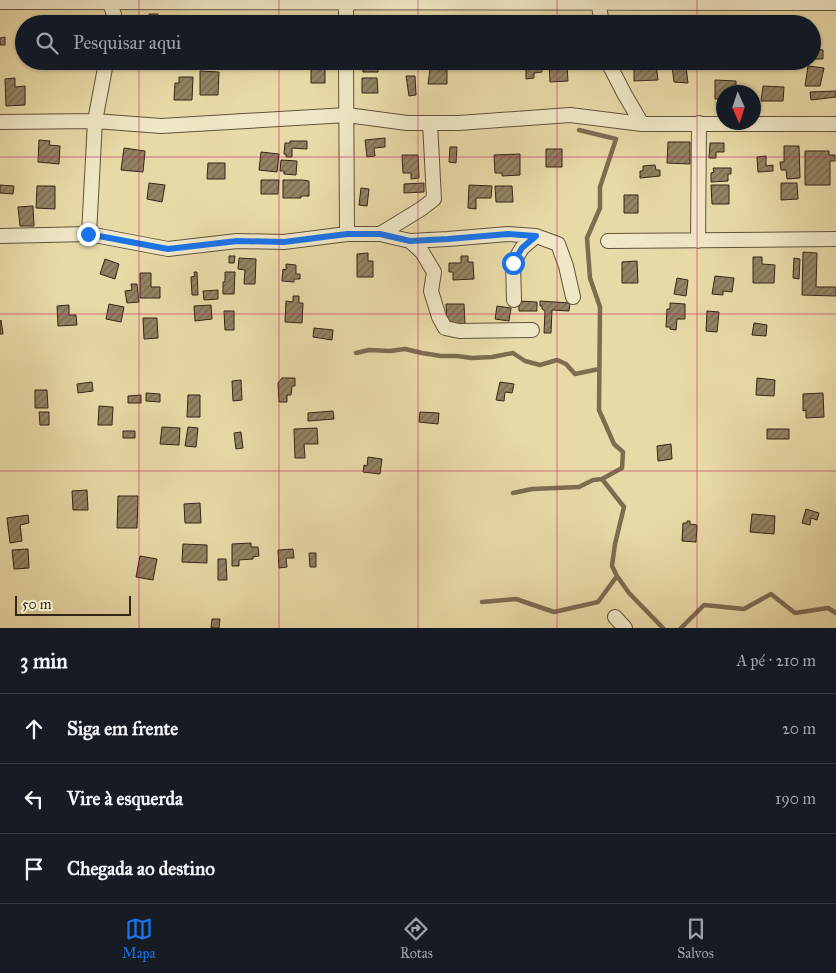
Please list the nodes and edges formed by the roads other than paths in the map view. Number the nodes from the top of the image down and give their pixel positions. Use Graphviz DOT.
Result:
graph roads {
  1 [pos="109,1"];
  2 [pos="0,2"];
  3 [pos="346,2"];
  4 [pos="598,2"];
  5 [pos="836,4"];
  6 [pos="114,15"];
  7 [pos="346,15"];
  8 [pos="600,15"];
  9 [pos="105,70"];
  10 [pos="346,70"];
  11 [pos="612,70"];
  12 [pos="347,115"];
  13 [pos="95,121"];
  14 [pos="0,122"];
  15 [pos="430,123"];
  16 [pos="642,124"];
  17 [pos="699,124"];
  18 [pos="836,124"];
  19 [pos="88,234"];
  20 [pos="347,234"];
  21 [pos="380,234"];
  22 [pos="0,236"];
  23 [pos="536,236"];
  24 [pos="836,239"];
  25 [pos="698,240"];
  26 [pos="410,241"];
  27 [pos="608,241"];
  28 [pos="573,297"];
  29 [pos="514,300"];
  30 [pos="532,330"];
  31 [pos="615,617"];
  32 [pos="625,628"];
  1 -- 2 [label="street"];
  1 -- 3 [label="street"];
  1 -- 6 [label="street"];
  3 -- 4 [label="street"];
  3 -- 7 [label="street"];
  4 -- 5 [label="street"];
  4 -- 8 [label="street"];
  9 -- 13 [label="street"];
  10 -- 12 [label="street"];
  11 -- 16 [label="street"];
  12 -- 13 [label="street"];
  12 -- 15 [label="street"];
  12 -- 20 [label="street"];
  13 -- 14 [label="street"];
  13 -- 19 [label="street"];
  15 -- 16 [label="street"];
  15 -- 21 [label="street"];
  16 -- 17 [label="street"];
  17 -- 18 [label="street"];
  17 -- 25 [label="street"];
  19 -- 20 [label="street"];
  19 -- 22 [label="street"];
  20 -- 21 [label="street"];
  21 -- 26 [label="street"];
  23 -- 26 [label="street"];
  23 -- 28 [label="street"];
  23 -- 29 [label="street"];
  24 -- 25 [label="street"];
  25 -- 27 [label="street"];
  26 -- 30 [label="street"];
  31 -- 32 [label="street"];
}
